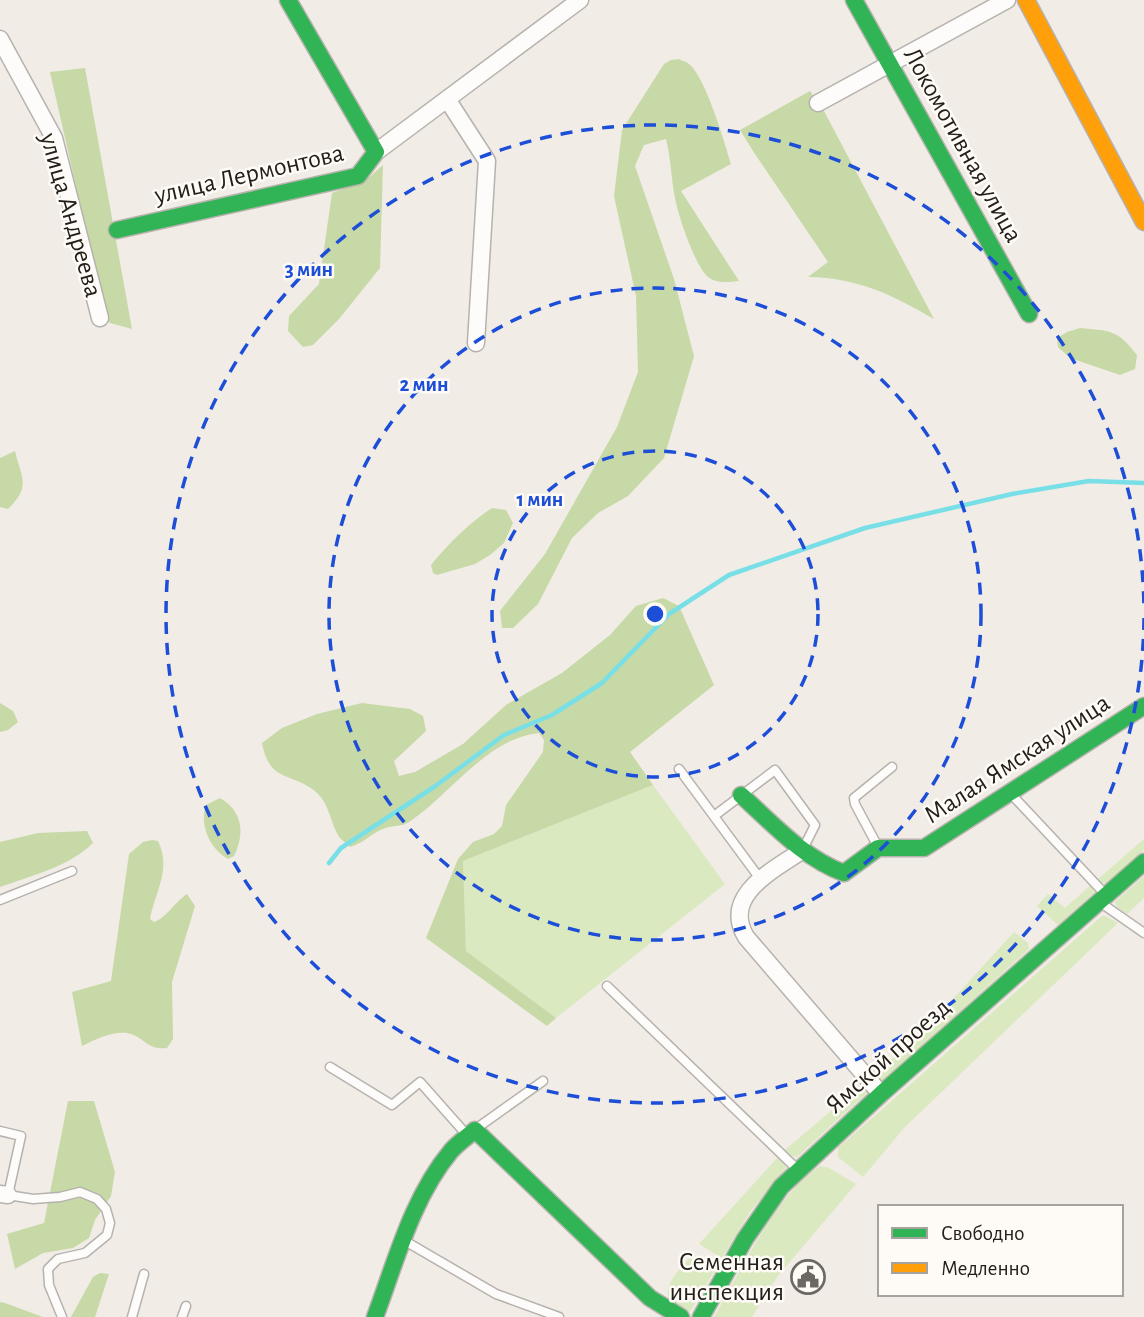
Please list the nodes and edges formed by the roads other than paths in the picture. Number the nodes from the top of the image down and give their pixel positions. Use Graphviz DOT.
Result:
graph roads {
  1 [pos="288,0"];
  2 [pos="580,0"];
  3 [pos="854,0"];
  4 [pos="1007,0"];
  5 [pos="1026,0"];
  6 [pos="0,39"];
  7 [pos="890,64"];
  8 [pos="447,99"];
  9 [pos="818,103"];
  10 [pos="376,152"];
  11 [pos="1144,222"];
  12 [pos="117,230"];
  13 [pos="1029,314"];
  14 [pos="100,318"];
  15 [pos="476,343"];
  16 [pos="1144,706"];
  17 [pos="892,767"];
  18 [pos="680,769"];
  19 [pos="1010,793"];
  20 [pos="741,795"];
  21 [pos="714,816"];
  22 [pos="878,848"];
  23 [pos="803,849"];
  24 [pos="1144,862"];
  25 [pos="72,871"];
  26 [pos="761,880"];
  27 [pos="1103,898"];
  28 [pos="0,900"];
  29 [pos="1144,933"];
  30 [pos="607,986"];
  31 [pos="330,1068"];
  32 [pos="543,1081"];
  33 [pos="881,1094"];
  34 [pos="0,1131"];
  35 [pos="471,1133"];
  36 [pos="798,1170"];
  37 [pos="4,1195"];
  38 [pos="404,1240"];
  39 [pos="144,1274"];
  40 [pos="186,1306"];
  41 [pos="62,1317"];
  42 [pos="132,1317"];
  43 [pos="182,1317"];
  44 [pos="375,1317"];
  45 [pos="559,1317"];
  46 [pos="681,1317"];
  47 [pos="701,1317"];
  1 -- 10 [label="street, улица Лермонтова"];
  2 -- 8 [label="street"];
  3 -- 7 [label="street, Локомотивная улица"];
  4 -- 7 [label="street"];
  5 -- 11 [label="street"];
  6 -- 14 [label="street, улица Андреева"];
  7 -- 9 [label="street"];
  7 -- 13 [label="street, Локомотивная улица"];
  8 -- 10 [label="street"];
  8 -- 15 [label="street"];
  10 -- 12 [label="street, улица Лермонтова"];
  16 -- 19 [label="street, Малая Ямская улица"];
  17 -- 22 [label="lane"];
  18 -- 21 [label="lane"];
  19 -- 22 [label="street, Малая Ямская улица"];
  19 -- 27 [label="lane"];
  20 -- 21 [label="lane"];
  20 -- 23 [label="street"];
  20 -- 23 [label="lane"];
  21 -- 26 [label="lane"];
  22 -- 23 [label="street"];
  23 -- 26 [label="street"];
  24 -- 27 [label="street, Ямской проезд"];
  25 -- 28 [label="lane"];
  26 -- 33 [label="street"];
  27 -- 29 [label="lane"];
  27 -- 33 [label="street, Ямской проезд"];
  30 -- 36 [label="lane"];
  31 -- 35 [label="lane"];
  32 -- 35 [label="lane"];
  33 -- 36 [label="street, Ямской проезд"];
  34 -- 37 [label="lane"];
  35 -- 38 [label="street"];
  35 -- 46 [label="street"];
  36 -- 47 [label="street, Ямской проезд"];
  37 -- 41 [label="lane"];
  38 -- 44 [label="street"];
  38 -- 45 [label="lane"];
  39 -- 42 [label="lane"];
  40 -- 43 [label="lane"];
}
